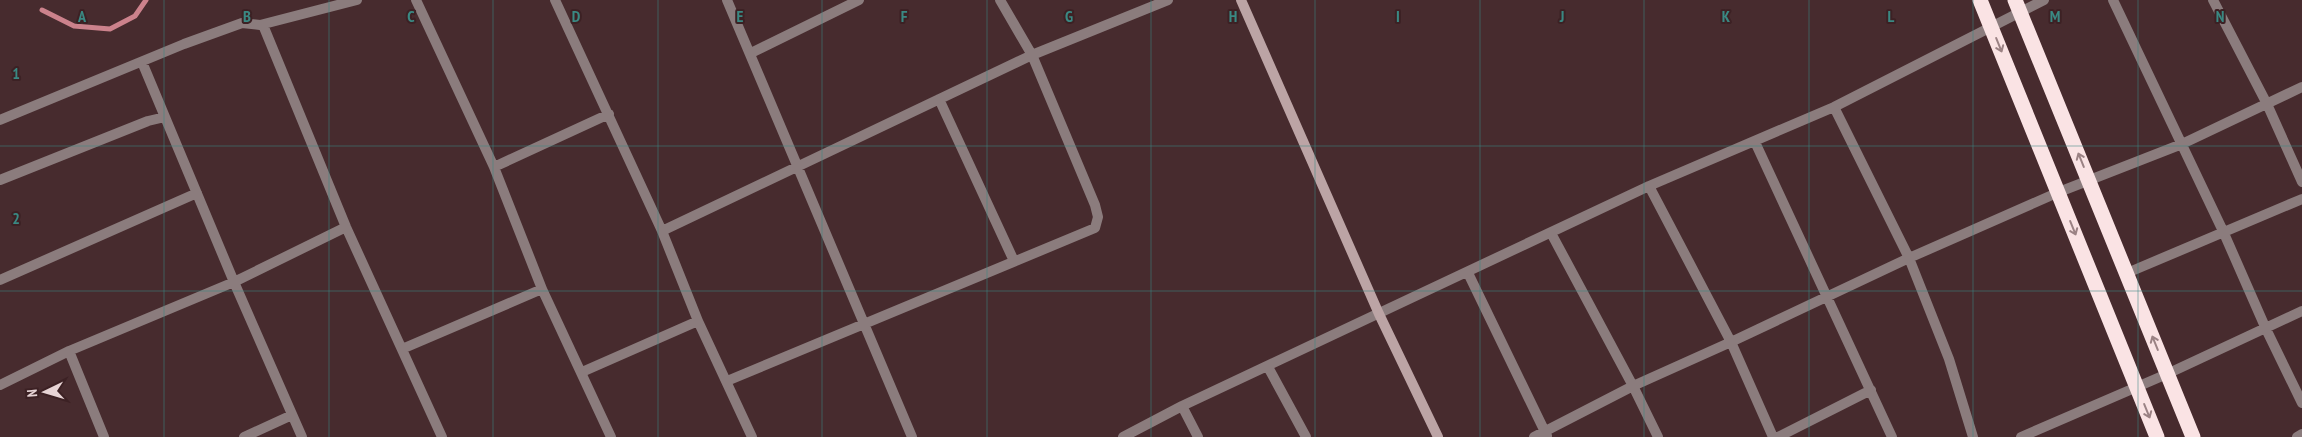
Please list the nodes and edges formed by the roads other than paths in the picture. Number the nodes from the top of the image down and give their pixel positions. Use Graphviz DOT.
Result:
graph roads {
  1 [pos="358,0"];
  2 [pos="416,0"];
  3 [pos="556,0"];
  4 [pos="728,0"];
  5 [pos="859,0"];
  6 [pos="1000,0"];
  7 [pos="1168,0"];
  8 [pos="1241,0"];
  9 [pos="1980,0"];
  10 [pos="2044,0"];
  11 [pos="2113,0"];
  12 [pos="2213,0"];
  13 [pos="2018,6"];
  14 [pos="260,25"];
  15 [pos="1991,26"];
  16 [pos="750,52"];
  17 [pos="1032,55"];
  18 [pos="142,62"];
  19 [pos="2302,87"];
  20 [pos="939,99"];
  21 [pos="2267,104"];
  22 [pos="1834,107"];
  23 [pos="609,114"];
  24 [pos="166,117"];
  25 [pos="0,120"];
  26 [pos="1755,142"];
  27 [pos="2182,144"];
  28 [pos="799,164"];
  29 [pos="494,167"];
  30 [pos="0,180"];
  31 [pos="2090,182"];
  32 [pos="2302,182"];
  33 [pos="1649,186"];
  34 [pos="2059,192"];
  35 [pos="197,193"];
  36 [pos="2302,199"];
  37 [pos="346,227"];
  38 [pos="662,231"];
  39 [pos="2224,231"];
  40 [pos="1550,233"];
  41 [pos="1909,258"];
  42 [pos="1014,261"];
  43 [pos="1468,273"];
  44 [pos="2127,273"];
  45 [pos="0,280"];
  46 [pos="234,282"];
  47 [pos="542,289"];
  48 [pos="1827,295"];
  49 [pos="2302,311"];
  50 [pos="1379,314"];
  51 [pos="698,321"];
  52 [pos="865,325"];
  53 [pos="2266,329"];
  54 [pos="1731,342"];
  55 [pos="402,349"];
  56 [pos="69,352"];
  57 [pos="1268,367"];
  58 [pos="582,372"];
  59 [pos="2167,374"];
  60 [pos="727,381"];
  61 [pos="0,385"];
  62 [pos="1633,386"];
  63 [pos="2137,387"];
  64 [pos="1871,390"];
  65 [pos="2302,402"];
  66 [pos="1182,406"];
  67 [pos="292,415"];
  68 [pos="1546,434"];
  69 [pos="2302,434"];
  70 [pos="104,437"];
  71 [pos="244,437"];
  72 [pos="302,437"];
  73 [pos="442,437"];
  74 [pos="610,437"];
  75 [pos="752,437"];
  76 [pos="912,437"];
  77 [pos="1123,437"];
  78 [pos="1198,437"];
  79 [pos="1306,437"];
  80 [pos="1438,437"];
  81 [pos="1534,437"];
  82 [pos="1658,437"];
  83 [pos="1773,437"];
  84 [pos="1778,437"];
  85 [pos="1892,437"];
  86 [pos="1973,437"];
  87 [pos="2021,437"];
  88 [pos="2158,437"];
  89 [pos="2193,437"];
  90 [pos="2296,437"];
  1 -- 14 [label="street"];
  2 -- 29 [label="street"];
  3 -- 23 [label="street"];
  4 -- 16 [label="street"];
  5 -- 16 [label="street"];
  6 -- 17 [label="street"];
  7 -- 17 [label="street"];
  8 -- 50 [label="street"];
  9 -- 15 [label="highway"];
  10 -- 13 [label="street"];
  11 -- 27 [label="street"];
  12 -- 21 [label="street"];
  13 -- 15 [label="street"];
  31 -- 13 [label="highway, one-way"];
  14 -- 18 [label="street"];
  14 -- 37 [label="street"];
  15 -- 22 [label="street"];
  15 -- 34 [label="highway, one-way"];
  16 -- 28 [label="street"];
  17 -- 20 [label="street"];
  17 -- 42 [label="street"];
  18 -- 24 [label="street"];
  18 -- 25 [label="street"];
  19 -- 21 [label="street"];
  20 -- 28 [label="street"];
  20 -- 42 [label="street"];
  21 -- 27 [label="street"];
  21 -- 32 [label="street"];
  22 -- 26 [label="street"];
  22 -- 41 [label="street"];
  23 -- 29 [label="street"];
  23 -- 38 [label="street"];
  24 -- 30 [label="street"];
  24 -- 35 [label="street"];
  26 -- 33 [label="street"];
  26 -- 48 [label="street"];
  27 -- 31 [label="street"];
  27 -- 39 [label="street"];
  28 -- 38 [label="street"];
  28 -- 52 [label="street"];
  29 -- 47 [label="street"];
  31 -- 34 [label="street"];
  31 -- 44 [label="highway"];
  33 -- 40 [label="street"];
  33 -- 54 [label="street"];
  34 -- 41 [label="street"];
  34 -- 63 [label="highway, one-way"];
  35 -- 45 [label="street"];
  35 -- 46 [label="street"];
  36 -- 39 [label="street"];
  37 -- 46 [label="street"];
  37 -- 55 [label="street"];
  38 -- 51 [label="street"];
  39 -- 44 [label="street"];
  39 -- 53 [label="street"];
  40 -- 43 [label="street"];
  40 -- 62 [label="street"];
  41 -- 48 [label="street"];
  41 -- 86 [label="street"];
  42 -- 52 [label="street"];
  43 -- 50 [label="street"];
  43 -- 68 [label="street"];
  59 -- 44 [label="highway, one-way"];
  46 -- 56 [label="street"];
  46 -- 67 [label="street"];
  47 -- 55 [label="street"];
  47 -- 58 [label="street"];
  48 -- 54 [label="street"];
  48 -- 64 [label="street"];
  49 -- 53 [label="street"];
  50 -- 57 [label="street"];
  50 -- 80 [label="street"];
  51 -- 58 [label="street"];
  51 -- 60 [label="street"];
  52 -- 60 [label="street"];
  52 -- 76 [label="street"];
  53 -- 59 [label="street"];
  53 -- 65 [label="street"];
  54 -- 62 [label="street"];
  54 -- 83 [label="street"];
  55 -- 73 [label="street"];
  56 -- 61 [label="street"];
  56 -- 70 [label="street"];
  57 -- 66 [label="street"];
  57 -- 79 [label="street"];
  58 -- 74 [label="street"];
  59 -- 63 [label="street"];
  59 -- 89 [label="highway"];
  60 -- 75 [label="street"];
  62 -- 68 [label="street"];
  62 -- 82 [label="street"];
  63 -- 87 [label="street"];
  63 -- 88 [label="highway, one-way"];
  64 -- 84 [label="street"];
  64 -- 85 [label="street"];
  66 -- 77 [label="street"];
  66 -- 78 [label="street"];
  67 -- 71 [label="street"];
  67 -- 72 [label="street"];
  68 -- 81 [label="street"];
  69 -- 90 [label="street"];
}
